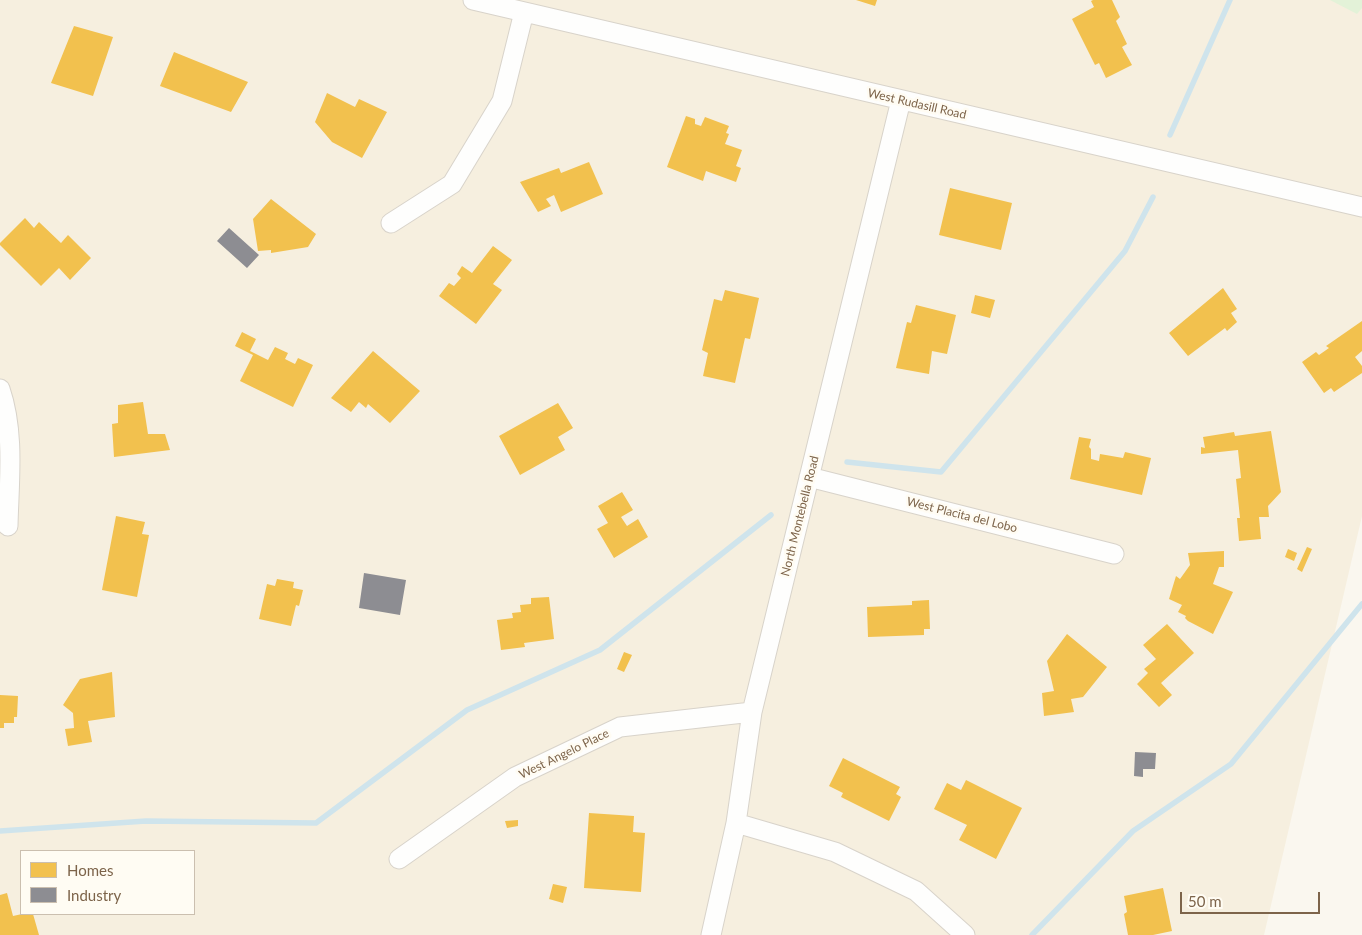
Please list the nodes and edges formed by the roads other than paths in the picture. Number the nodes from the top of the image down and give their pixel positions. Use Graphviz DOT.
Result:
graph roads {
  1 [pos="473,0"];
  2 [pos="524,12"];
  3 [pos="900,100"];
  4 [pos="1362,207"];
  5 [pos="391,223"];
  6 [pos="0,389"];
  7 [pos="809,477"];
  8 [pos="8,526"];
  9 [pos="1114,554"];
  10 [pos="752,712"];
  11 [pos="736,823"];
  12 [pos="399,859"];
  13 [pos="711,935"];
  14 [pos="965,935"];
  1 -- 2 [label="street, West Rudasill Road"];
  2 -- 3 [label="street, West Rudasill Road"];
  2 -- 5 [label="street"];
  3 -- 4 [label="street, West Rudasill Road"];
  3 -- 7 [label="street, North Montebella Road"];
  6 -- 8 [label="street"];
  7 -- 9 [label="street, West Placita del Lobo"];
  7 -- 10 [label="street, North Montebella Road"];
  10 -- 11 [label="street, North Montebella Road"];
  10 -- 12 [label="street, West Angelo Place"];
  11 -- 13 [label="street, North Montebella Road"];
  11 -- 14 [label="street"];
}
